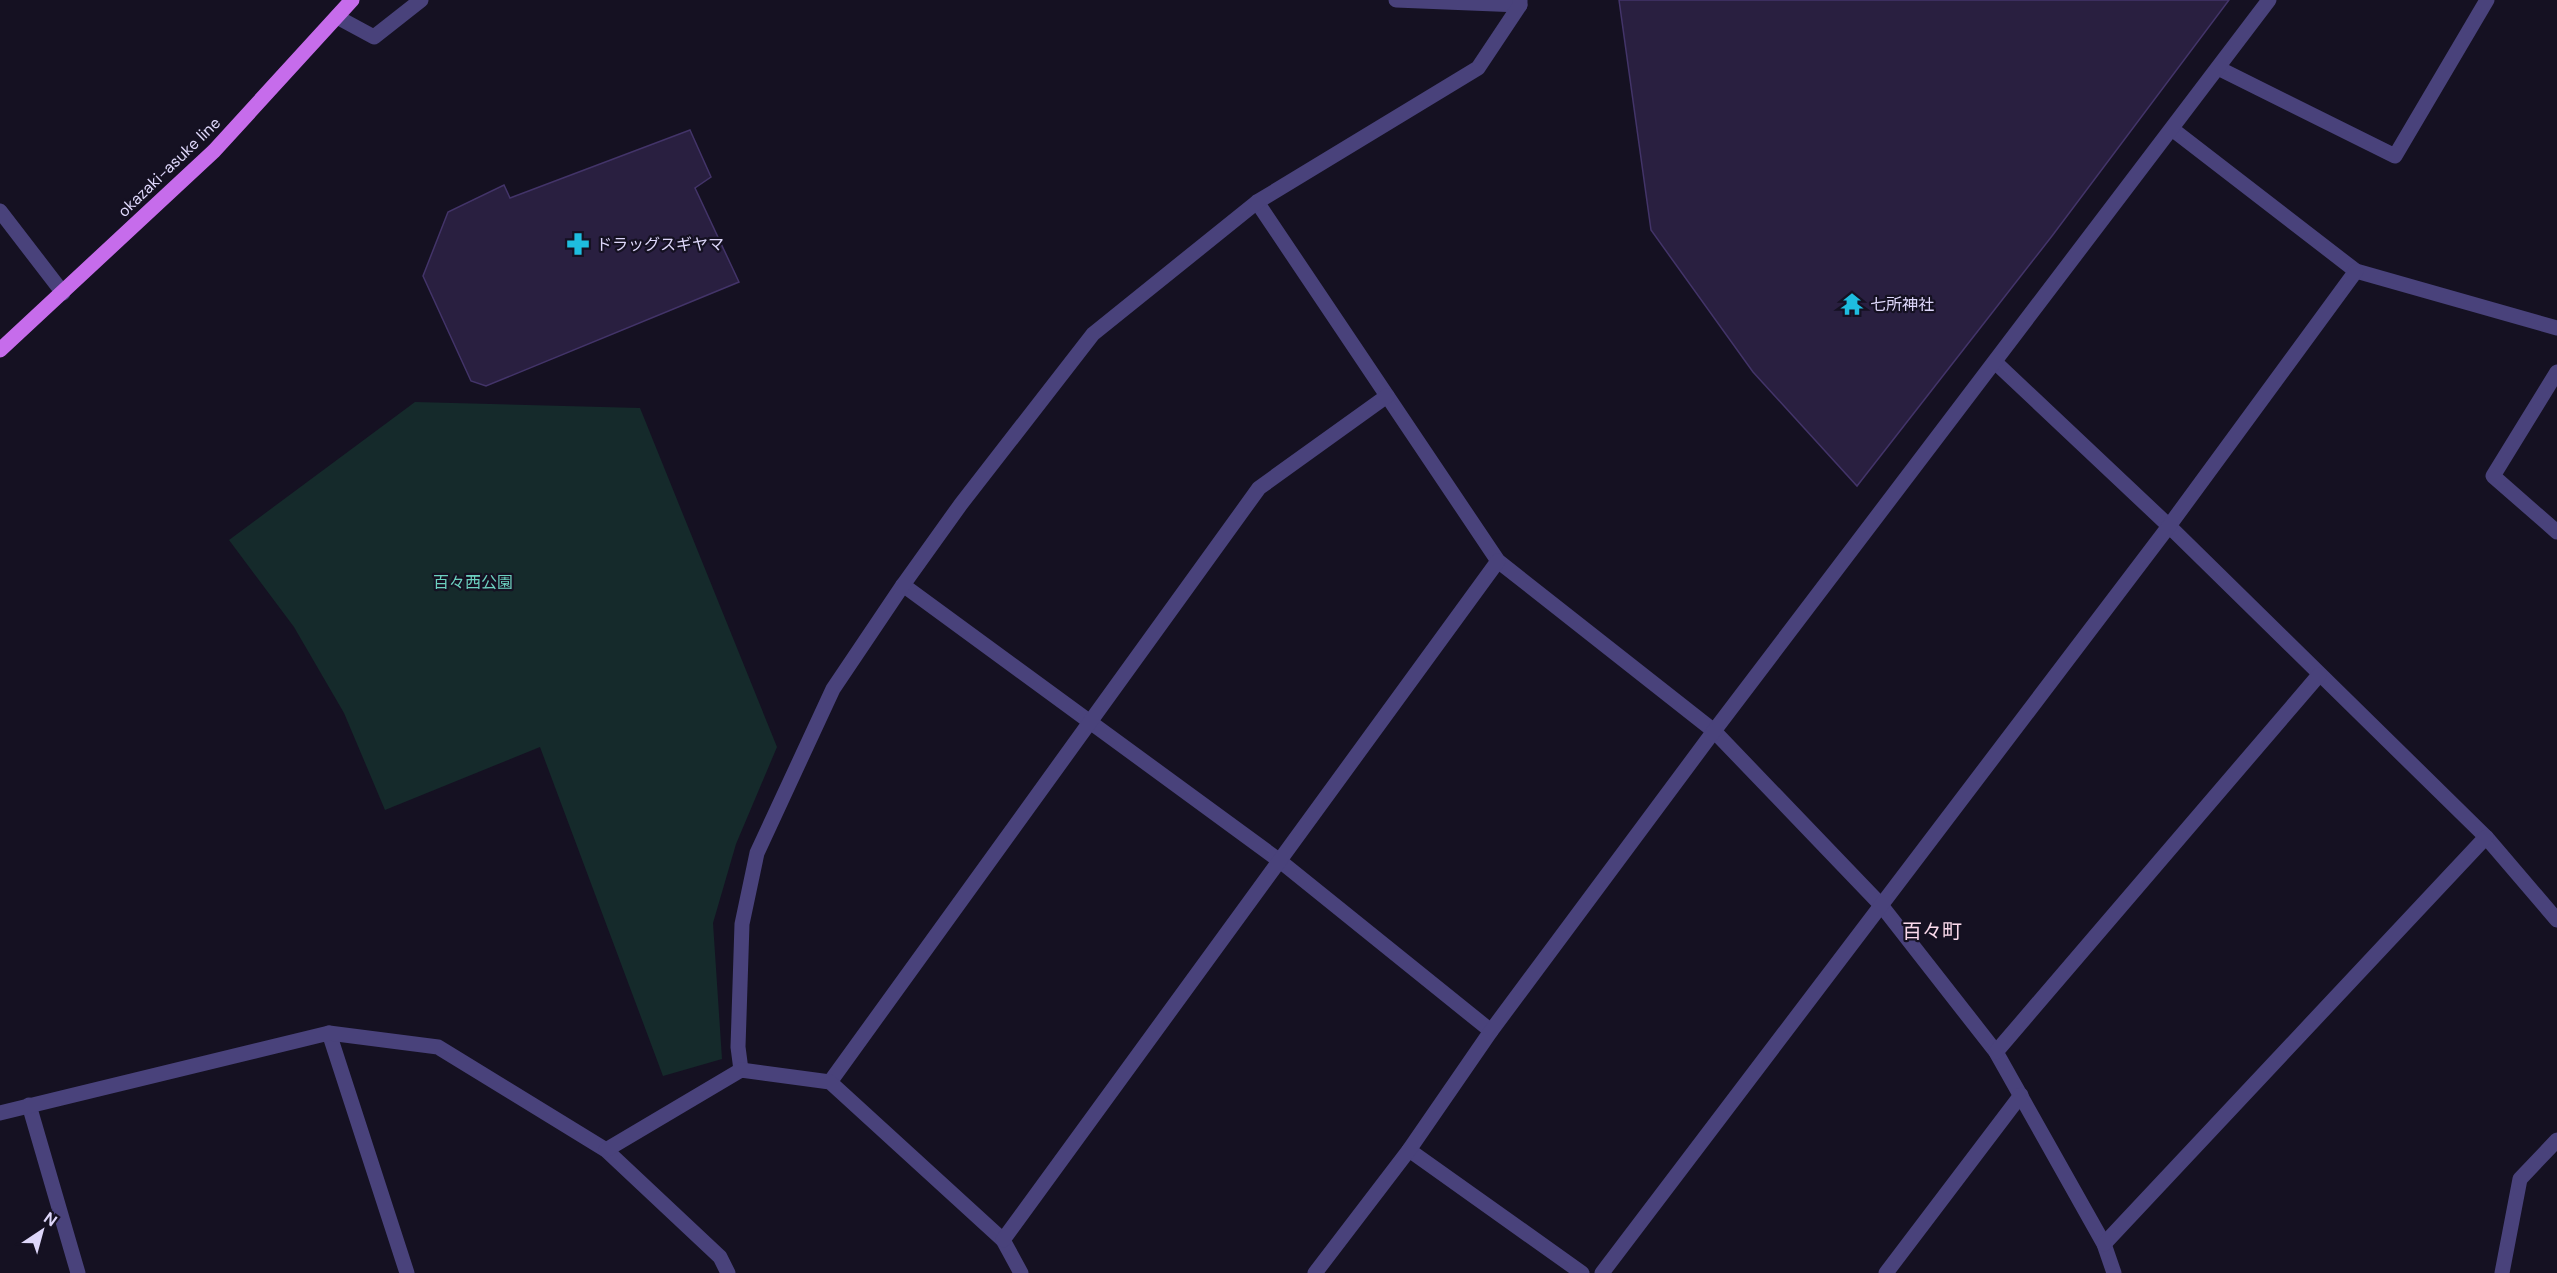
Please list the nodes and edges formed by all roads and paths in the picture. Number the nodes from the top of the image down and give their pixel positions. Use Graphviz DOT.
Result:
graph roads {
  1 [pos="352,0"];
  2 [pos="420,0"];
  3 [pos="1396,0"];
  4 [pos="2269,0"];
  5 [pos="2487,0"];
  6 [pos="1520,3"];
  7 [pos="337,17"];
  8 [pos="2218,68"];
  9 [pos="2172,129"];
  10 [pos="1257,202"];
  11 [pos="0,211"];
  12 [pos="2356,271"];
  13 [pos="63,294"];
  14 [pos="2557,328"];
  15 [pos="0,350"];
  16 [pos="1995,362"];
  17 [pos="2557,372"];
  18 [pos="1387,396"];
  19 [pos="2169,526"];
  20 [pos="2557,532"];
  21 [pos="1498,561"];
  22 [pos="903,585"];
  23 [pos="2319,675"];
  24 [pos="1089,722"];
  25 [pos="1714,731"];
  26 [pos="2486,837"];
  27 [pos="1280,861"];
  28 [pos="1881,905"];
  29 [pos="2557,920"];
  30 [pos="1491,1031"];
  31 [pos="329,1033"];
  32 [pos="1996,1052"];
  33 [pos="741,1070"];
  34 [pos="830,1082"];
  35 [pos="2021,1095"];
  36 [pos="29,1105"];
  37 [pos="0,1113"];
  38 [pos="2557,1140"];
  39 [pos="606,1150"];
  40 [pos="1409,1150"];
  41 [pos="1003,1240"];
  42 [pos="2104,1244"];
  43 [pos="78,1273"];
  44 [pos="407,1273"];
  45 [pos="728,1273"];
  46 [pos="1021,1273"];
  47 [pos="1315,1273"];
  48 [pos="1582,1273"];
  49 [pos="1602,1273"];
  50 [pos="1886,1273"];
  51 [pos="2114,1273"];
  52 [pos="2502,1273"];
  1 -- 7 [label="main road, okazaki-asuke line"];
  2 -- 7 [label="street"];
  3 -- 6 [label="street"];
  4 -- 8 [label="street"];
  5 -- 8 [label="street"];
  6 -- 10 [label="street"];
  7 -- 13 [label="main road, okazaki-asuke line"];
  8 -- 9 [label="street"];
  9 -- 12 [label="street"];
  9 -- 16 [label="street"];
  10 -- 18 [label="street"];
  10 -- 22 [label="street"];
  11 -- 13 [label="street"];
  12 -- 14 [label="street"];
  12 -- 19 [label="street"];
  13 -- 15 [label="main road, okazaki-asuke line"];
  16 -- 19 [label="street"];
  16 -- 25 [label="street"];
  17 -- 20 [label="street"];
  18 -- 21 [label="street"];
  18 -- 24 [label="street"];
  19 -- 23 [label="street"];
  19 -- 28 [label="street"];
  21 -- 25 [label="street"];
  21 -- 27 [label="street"];
  22 -- 24 [label="street"];
  22 -- 33 [label="street"];
  23 -- 26 [label="street"];
  23 -- 32 [label="street"];
  24 -- 27 [label="street"];
  24 -- 34 [label="street"];
  25 -- 28 [label="street"];
  25 -- 30 [label="street"];
  26 -- 29 [label="street"];
  26 -- 42 [label="street"];
  27 -- 30 [label="street"];
  27 -- 41 [label="street"];
  28 -- 32 [label="street"];
  28 -- 49 [label="street"];
  30 -- 40 [label="street"];
  31 -- 36 [label="street"];
  31 -- 39 [label="street"];
  31 -- 44 [label="street"];
  32 -- 35 [label="street"];
  33 -- 34 [label="street"];
  33 -- 39 [label="street"];
  34 -- 41 [label="street"];
  35 -- 42 [label="street"];
  35 -- 50 [label="street"];
  36 -- 37 [label="street"];
  36 -- 43 [label="street"];
  38 -- 52 [label="street"];
  39 -- 45 [label="street"];
  40 -- 47 [label="street"];
  40 -- 48 [label="street"];
  41 -- 46 [label="street"];
  42 -- 51 [label="street"];
}
